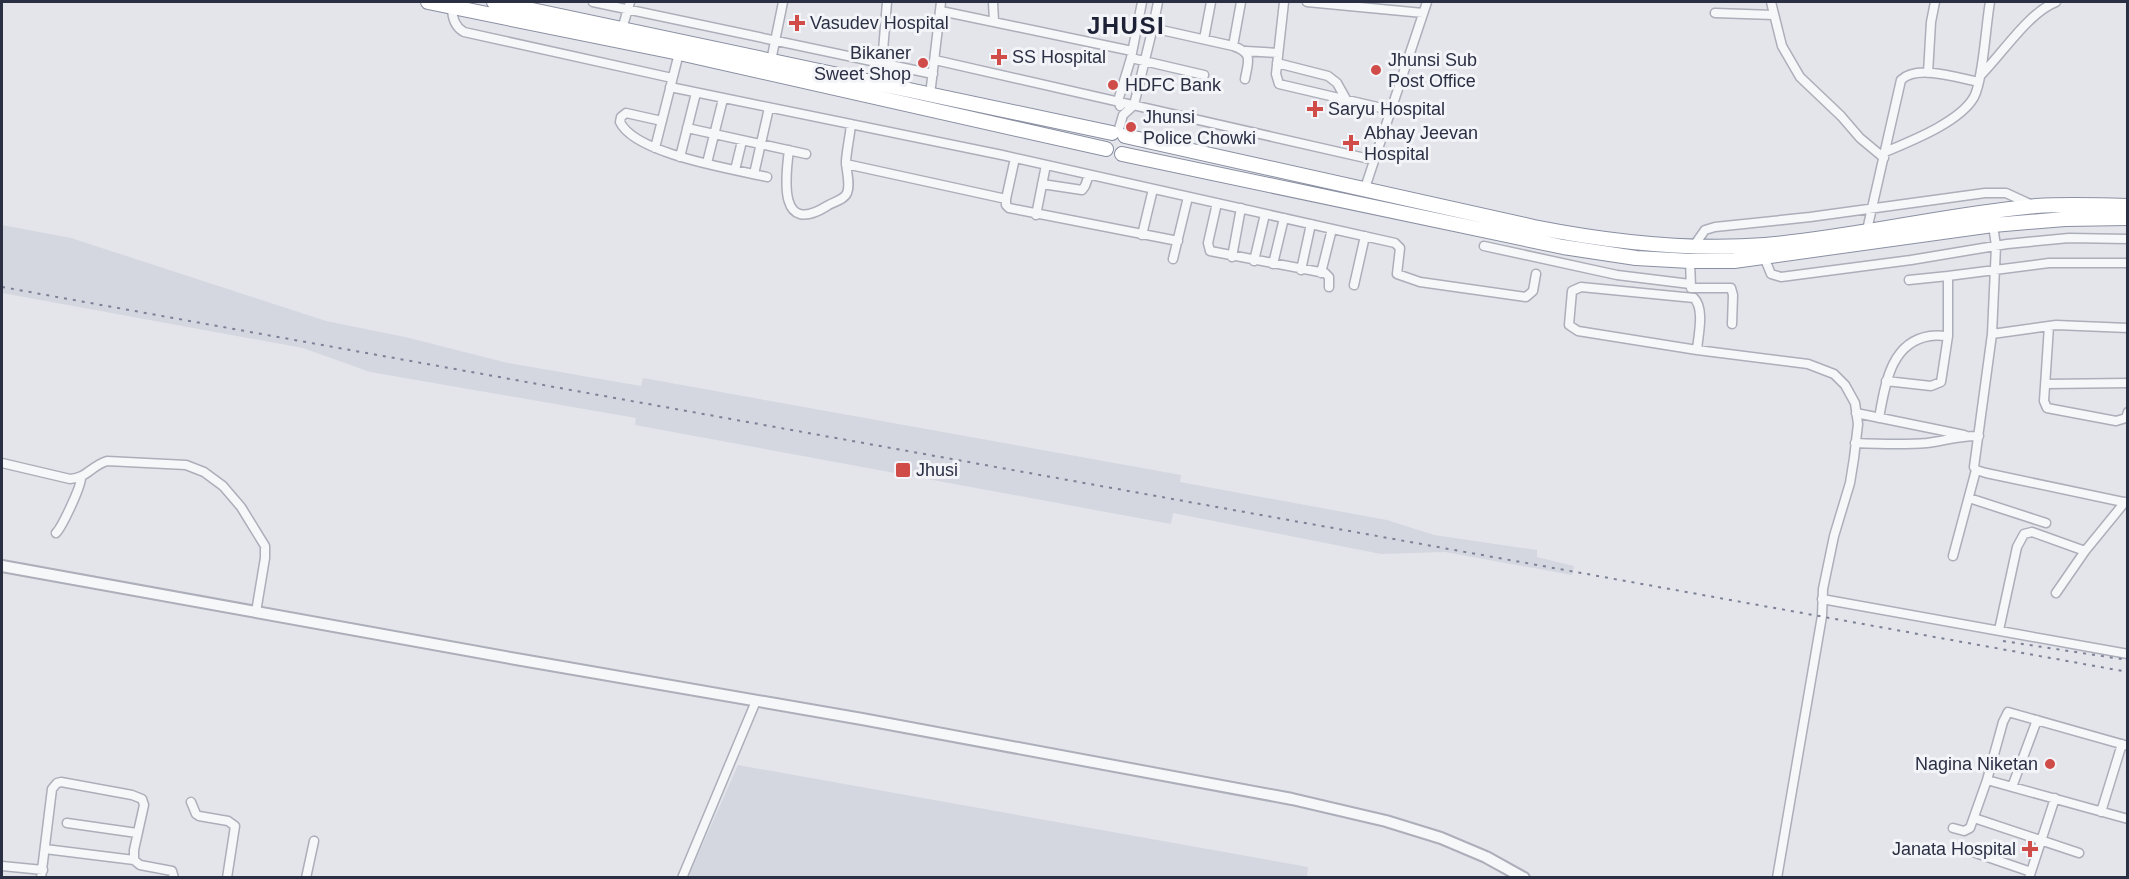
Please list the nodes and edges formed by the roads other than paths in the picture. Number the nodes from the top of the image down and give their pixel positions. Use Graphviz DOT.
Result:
graph roads {
  1 [pos="428,2"];
  2 [pos="494,2"];
  3 [pos="593,2"];
  4 [pos="783,2"];
  5 [pos="887,2"];
  6 [pos="993,2"];
  7 [pos="1142,2"];
  8 [pos="1158,2"];
  9 [pos="1211,2"];
  10 [pos="1241,2"];
  11 [pos="1284,2"];
  12 [pos="1307,2"];
  13 [pos="1427,2"];
  14 [pos="1770,2"];
  15 [pos="1935,2"];
  16 [pos="1990,2"];
  17 [pos="2056,2"];
  18 [pos="629,5"];
  19 [pos="941,6"];
  20 [pos="1423,13"];
  21 [pos="1715,13"];
  22 [pos="453,15"];
  23 [pos="1774,15"];
  24 [pos="994,21"];
  25 [pos="1139,24"];
  26 [pos="1154,27"];
  27 [pos="621,28"];
  28 [pos="775,39"];
  29 [pos="1204,39"];
  30 [pos="1233,46"];
  31 [pos="1246,51"];
  32 [pos="1278,53"];
  33 [pos="1131,55"];
  34 [pos="678,57"];
  35 [pos="935,60"];
  36 [pos="771,61"];
  37 [pos="1146,61"];
  38 [pos="882,63"];
  39 [pos="1277,63"];
  40 [pos="1928,73"];
  41 [pos="933,74"];
  42 [pos="1204,75"];
  43 [pos="1979,79"];
  44 [pos="672,80"];
  45 [pos="1245,80"];
  46 [pos="696,93"];
  47 [pos="930,95"];
  48 [pos="723,99"];
  49 [pos="1347,100"];
  50 [pos="1118,101"];
  51 [pos="1134,105"];
  52 [pos="769,108"];
  53 [pos="1390,110"];
  54 [pos="1123,115"];
  55 [pos="662,121"];
  56 [pos="851,123"];
  57 [pos="687,128"];
  58 [pos="1118,134"];
  59 [pos="714,135"];
  60 [pos="742,141"];
  61 [pos="761,145"];
  62 [pos="655,148"];
  63 [pos="1106,149"];
  64 [pos="789,150"];
  65 [pos="806,154"];
  66 [pos="1122,154"];
  67 [pos="1884,155"];
  68 [pos="680,157"];
  69 [pos="1015,158"];
  70 [pos="1374,160"];
  71 [pos="707,163"];
  72 [pos="846,164"];
  73 [pos="1046,165"];
  74 [pos="735,170"];
  75 [pos="754,174"];
  76 [pos="1089,175"];
  77 [pos="767,177"];
  78 [pos="1042,184"];
  79 [pos="1365,188"];
  80 [pos="1153,189"];
  81 [pos="1188,197"];
  82 [pos="1006,199"];
  83 [pos="1217,203"];
  84 [pos="2127,206"];
  85 [pos="2035,207"];
  86 [pos="1241,208"];
  87 [pos="1872,208"];
  88 [pos="1265,214"];
  89 [pos="1036,215"];
  90 [pos="1284,218"];
  91 [pos="2127,218"];
  92 [pos="1311,224"];
  93 [pos="1332,229"];
  94 [pos="1867,230"];
  95 [pos="1142,235"];
  96 [pos="1365,236"];
  97 [pos="1995,237"];
  98 [pos="2127,239"];
  99 [pos="1178,242"];
  100 [pos="1484,246"];
  101 [pos="1232,256"];
  102 [pos="1691,258"];
  103 [pos="1173,259"];
  104 [pos="1254,261"];
  105 [pos="2127,263"];
  106 [pos="1273,264"];
  107 [pos="1767,266"];
  108 [pos="1996,269"];
  109 [pos="1301,270"];
  110 [pos="1321,273"];
  111 [pos="1536,274"];
  112 [pos="1948,276"];
  113 [pos="1909,280"];
  114 [pos="1354,285"];
  115 [pos="1329,287"];
  116 [pos="1690,287"];
  117 [pos="1732,324"];
  118 [pos="2049,326"];
  119 [pos="2127,328"];
  120 [pos="1992,333"];
  121 [pos="1948,336"];
  122 [pos="1697,350"];
  123 [pos="1886,381"];
  124 [pos="2127,383"];
  125 [pos="2046,384"];
  126 [pos="2127,412"];
  127 [pos="1856,413"];
  128 [pos="1879,418"];
  129 [pos="1967,435"];
  130 [pos="1979,436"];
  131 [pos="1856,443"];
  132 [pos="2,463"];
  133 [pos="1976,470"];
  134 [pos="81,477"];
  135 [pos="1969,498"];
  136 [pos="2126,503"];
  137 [pos="2046,523"];
  138 [pos="56,533"];
  139 [pos="2085,551"];
  140 [pos="1953,556"];
  141 [pos="2,566"];
  142 [pos="2056,593"];
  143 [pos="1822,599"];
  144 [pos="256,612"];
  145 [pos="1999,630"];
  146 [pos="2127,654"];
  147 [pos="756,701"];
  148 [pos="2037,720"];
  149 [pos="2125,745"];
  150 [pos="1987,780"];
  151 [pos="2012,787"];
  152 [pos="2055,798"];
  153 [pos="191,802"];
  154 [pos="2102,812"];
  155 [pos="1974,818"];
  156 [pos="2127,819"];
  157 [pos="67,823"];
  158 [pos="1953,828"];
  159 [pos="137,833"];
  160 [pos="2042,840"];
  161 [pos="314,841"];
  162 [pos="45,849"];
  163 [pos="1967,850"];
  164 [pos="2079,853"];
  165 [pos="134,860"];
  166 [pos="2,866"];
  167 [pos="42,874"];
  168 [pos="2030,875"];
  169 [pos="174,878"];
  170 [pos="227,878"];
  171 [pos="306,878"];
  172 [pos="682,878"];
  173 [pos="1524,878"];
  174 [pos="1777,878"];
  1 -- 22 [label="highway"];
  2 -- 27 [label="highway"];
  3 -- 18 [label="street"];
  4 -- 28 [label="street"];
  5 -- 38 [label="street"];
  6 -- 24 [label="street"];
  7 -- 25 [label="street"];
  8 -- 26 [label="street"];
  9 -- 29 [label="street"];
  10 -- 30 [label="street"];
  11 -- 32 [label="street"];
  12 -- 20 [label="street"];
  13 -- 20 [label="street"];
  14 -- 23 [label="street"];
  15 -- 40 [label="street"];
  16 -- 43 [label="street"];
  17 -- 43 [label="street"];
  18 -- 27 [label="street"];
  18 -- 28 [label="street"];
  19 -- 24 [label="street"];
  19 -- 35 [label="street"];
  20 -- 53 [label="street"];
  21 -- 23 [label="street"];
  22 -- 34 [label="highway"];
  22 -- 44 [label="street"];
  23 -- 67 [label="street"];
  24 -- 33 [label="street"];
  25 -- 26 [label="street"];
  25 -- 33 [label="street"];
  26 -- 29 [label="street"];
  26 -- 37 [label="street"];
  27 -- 36 [label="highway"];
  28 -- 36 [label="street"];
  28 -- 38 [label="street"];
  29 -- 30 [label="street"];
  30 -- 31 [label="street"];
  31 -- 32 [label="street"];
  31 -- 45 [label="street"];
  32 -- 39 [label="street"];
  33 -- 37 [label="street"];
  33 -- 50 [label="street"];
  34 -- 44 [label="street"];
  34 -- 63 [label="highway"];
  35 -- 41 [label="street"];
  35 -- 50 [label="street"];
  36 -- 47 [label="highway"];
  37 -- 42 [label="street"];
  37 -- 51 [label="street"];
  38 -- 41 [label="street"];
  39 -- 49 [label="street"];
  39 -- 49 [label="street"];
  40 -- 43 [label="street"];
  40 -- 67 [label="street"];
  41 -- 47 [label="street"];
  43 -- 67 [label="street"];
  44 -- 46 [label="street"];
  44 -- 55 [label="street"];
  46 -- 48 [label="street"];
  46 -- 57 [label="street"];
  47 -- 58 [label="highway"];
  48 -- 52 [label="street"];
  48 -- 59 [label="street"];
  49 -- 53 [label="street"];
  50 -- 51 [label="street"];
  50 -- 54 [label="street"];
  51 -- 54 [label="street"];
  51 -- 70 [label="street"];
  52 -- 56 [label="street"];
  52 -- 61 [label="street"];
  53 -- 70 [label="street"];
  54 -- 58 [label="street"];
  55 -- 62 [label="street"];
  55 -- 62 [label="street"];
  56 -- 69 [label="street"];
  56 -- 72 [label="street"];
  57 -- 59 [label="street"];
  57 -- 68 [label="street"];
  58 -- 63 [label="highway"];
  58 -- 66 [label="highway"];
  58 -- 79 [label="highway"];
  59 -- 60 [label="street"];
  59 -- 71 [label="street"];
  60 -- 61 [label="street"];
  60 -- 74 [label="street"];
  61 -- 64 [label="street"];
  61 -- 75 [label="street"];
  62 -- 68 [label="street"];
  63 -- 66 [label="highway"];
  64 -- 65 [label="street"];
  64 -- 72 [label="street"];
  66 -- 102 [label="highway"];
  67 -- 87 [label="street"];
  68 -- 71 [label="street"];
  69 -- 73 [label="street"];
  69 -- 82 [label="street"];
  70 -- 79 [label="street"];
  71 -- 74 [label="street"];
  72 -- 82 [label="street"];
  73 -- 76 [label="street"];
  73 -- 78 [label="street"];
  74 -- 75 [label="street"];
  75 -- 77 [label="street"];
  76 -- 78 [label="street"];
  76 -- 80 [label="street"];
  78 -- 89 [label="street"];
  79 -- 102 [label="highway"];
  80 -- 81 [label="street"];
  80 -- 95 [label="street"];
  81 -- 83 [label="street"];
  81 -- 99 [label="street"];
  82 -- 89 [label="street"];
  83 -- 86 [label="street"];
  83 -- 101 [label="street"];
  84 -- 85 [label="highway"];
  85 -- 87 [label="street"];
  85 -- 94 [label="highway"];
  86 -- 88 [label="street"];
  86 -- 101 [label="street"];
  87 -- 94 [label="street"];
  87 -- 102 [label="street"];
  88 -- 90 [label="street"];
  88 -- 104 [label="street"];
  89 -- 95 [label="street"];
  90 -- 92 [label="street"];
  90 -- 106 [label="street"];
  91 -- 97 [label="highway"];
  92 -- 93 [label="street"];
  92 -- 109 [label="street"];
  93 -- 96 [label="street"];
  93 -- 110 [label="street"];
  94 -- 102 [label="highway"];
  95 -- 99 [label="street"];
  96 -- 111 [label="street"];
  96 -- 114 [label="street"];
  97 -- 98 [label="street"];
  97 -- 107 [label="highway"];
  97 -- 107 [label="street"];
  97 -- 108 [label="street"];
  99 -- 103 [label="street"];
  100 -- 116 [label="street"];
  101 -- 104 [label="street"];
  102 -- 107 [label="highway"];
  102 -- 116 [label="street"];
  104 -- 106 [label="street"];
  105 -- 108 [label="street"];
  106 -- 109 [label="street"];
  108 -- 112 [label="street"];
  108 -- 120 [label="street"];
  109 -- 110 [label="street"];
  110 -- 115 [label="street"];
  112 -- 113 [label="street"];
  112 -- 121 [label="street"];
  116 -- 117 [label="street"];
  116 -- 122 [label="street"];
  116 -- 122 [label="street"];
  118 -- 119 [label="street"];
  118 -- 120 [label="street"];
  118 -- 125 [label="street"];
  120 -- 130 [label="street"];
  121 -- 123 [label="street"];
  121 -- 123 [label="street"];
  122 -- 127 [label="street"];
  123 -- 128 [label="street"];
  124 -- 125 [label="street"];
  125 -- 126 [label="street"];
  127 -- 128 [label="street"];
  127 -- 131 [label="street"];
  128 -- 129 [label="street"];
  129 -- 130 [label="street"];
  129 -- 131 [label="street"];
  130 -- 133 [label="street"];
  131 -- 143 [label="street"];
  132 -- 134 [label="street"];
  133 -- 135 [label="street"];
  133 -- 136 [label="street"];
  134 -- 138 [label="street"];
  134 -- 144 [label="street"];
  135 -- 137 [label="street"];
  135 -- 140 [label="street"];
  136 -- 139 [label="street"];
  139 -- 142 [label="street"];
  139 -- 145 [label="street"];
  141 -- 144 [label="street"];
  143 -- 145 [label="street"];
  143 -- 174 [label="street"];
  144 -- 147 [label="street"];
  145 -- 146 [label="street"];
  147 -- 172 [label="street"];
  147 -- 173 [label="street"];
  148 -- 149 [label="street"];
  148 -- 150 [label="street"];
  148 -- 151 [label="street"];
  149 -- 154 [label="street"];
  150 -- 151 [label="street"];
  150 -- 155 [label="street"];
  151 -- 152 [label="street"];
  152 -- 154 [label="street"];
  152 -- 160 [label="street"];
  153 -- 170 [label="street"];
  154 -- 156 [label="street"];
  155 -- 158 [label="street"];
  155 -- 160 [label="street"];
  157 -- 159 [label="street"];
  159 -- 162 [label="street"];
  159 -- 165 [label="street"];
  160 -- 164 [label="street"];
  160 -- 168 [label="street"];
  161 -- 171 [label="street"];
  162 -- 165 [label="street"];
  162 -- 167 [label="street"];
  163 -- 168 [label="street"];
  165 -- 169 [label="street"];
  166 -- 167 [label="street"];
}
